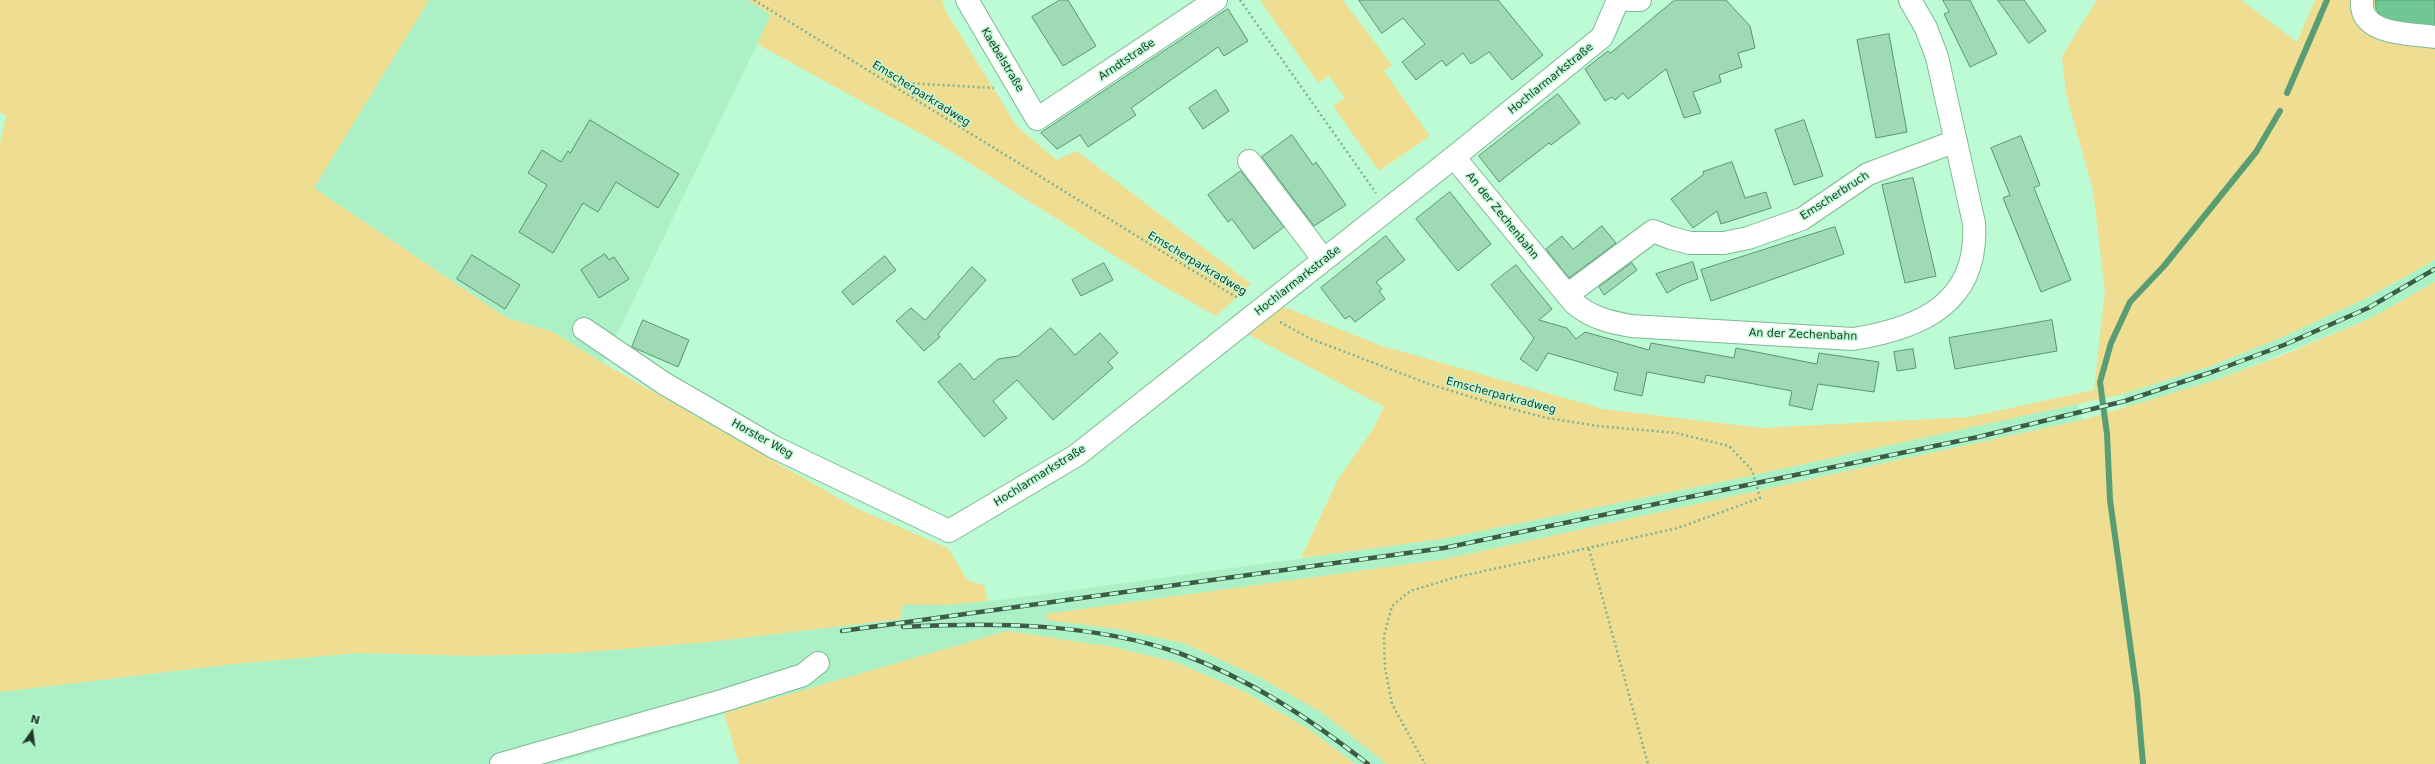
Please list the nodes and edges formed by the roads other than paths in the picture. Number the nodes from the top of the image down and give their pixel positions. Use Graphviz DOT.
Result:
graph roads {
  1 [pos="967,0"];
  2 [pos="1216,0"];
  3 [pos="1618,0"];
  4 [pos="1629,0"];
  5 [pos="1640,0"];
  6 [pos="1910,0"];
  7 [pos="2362,0"];
  8 [pos="2435,37"];
  9 [pos="1038,119"];
  10 [pos="1956,141"];
  11 [pos="1454,157"];
  12 [pos="1249,161"];
  13 [pos="1324,260"];
  14 [pos="1567,295"];
  15 [pos="584,329"];
  16 [pos="949,531"];
  17 [pos="818,663"];
  18 [pos="501,764"];
  1 -- 9 [label="street, Kaebelstraße"];
  2 -- 9 [label="street, Arndtstraße"];
  3 -- 11 [label="street, Hochlarmarkstraße"];
  4 -- 5 [label="street"];
  6 -- 10 [label="street, An der Zechenbahn"];
  7 -- 8 [label="street"];
  10 -- 14 [label="street, Emscherbruch"];
  10 -- 14 [label="street, An der Zechenbahn"];
  11 -- 13 [label="street, Hochlarmarkstraße"];
  11 -- 14 [label="street, An der Zechenbahn"];
  12 -- 13 [label="street"];
  13 -- 16 [label="street, Hochlarmarkstraße"];
  15 -- 16 [label="street, Horster Weg"];
  17 -- 18 [label="street"];
}
